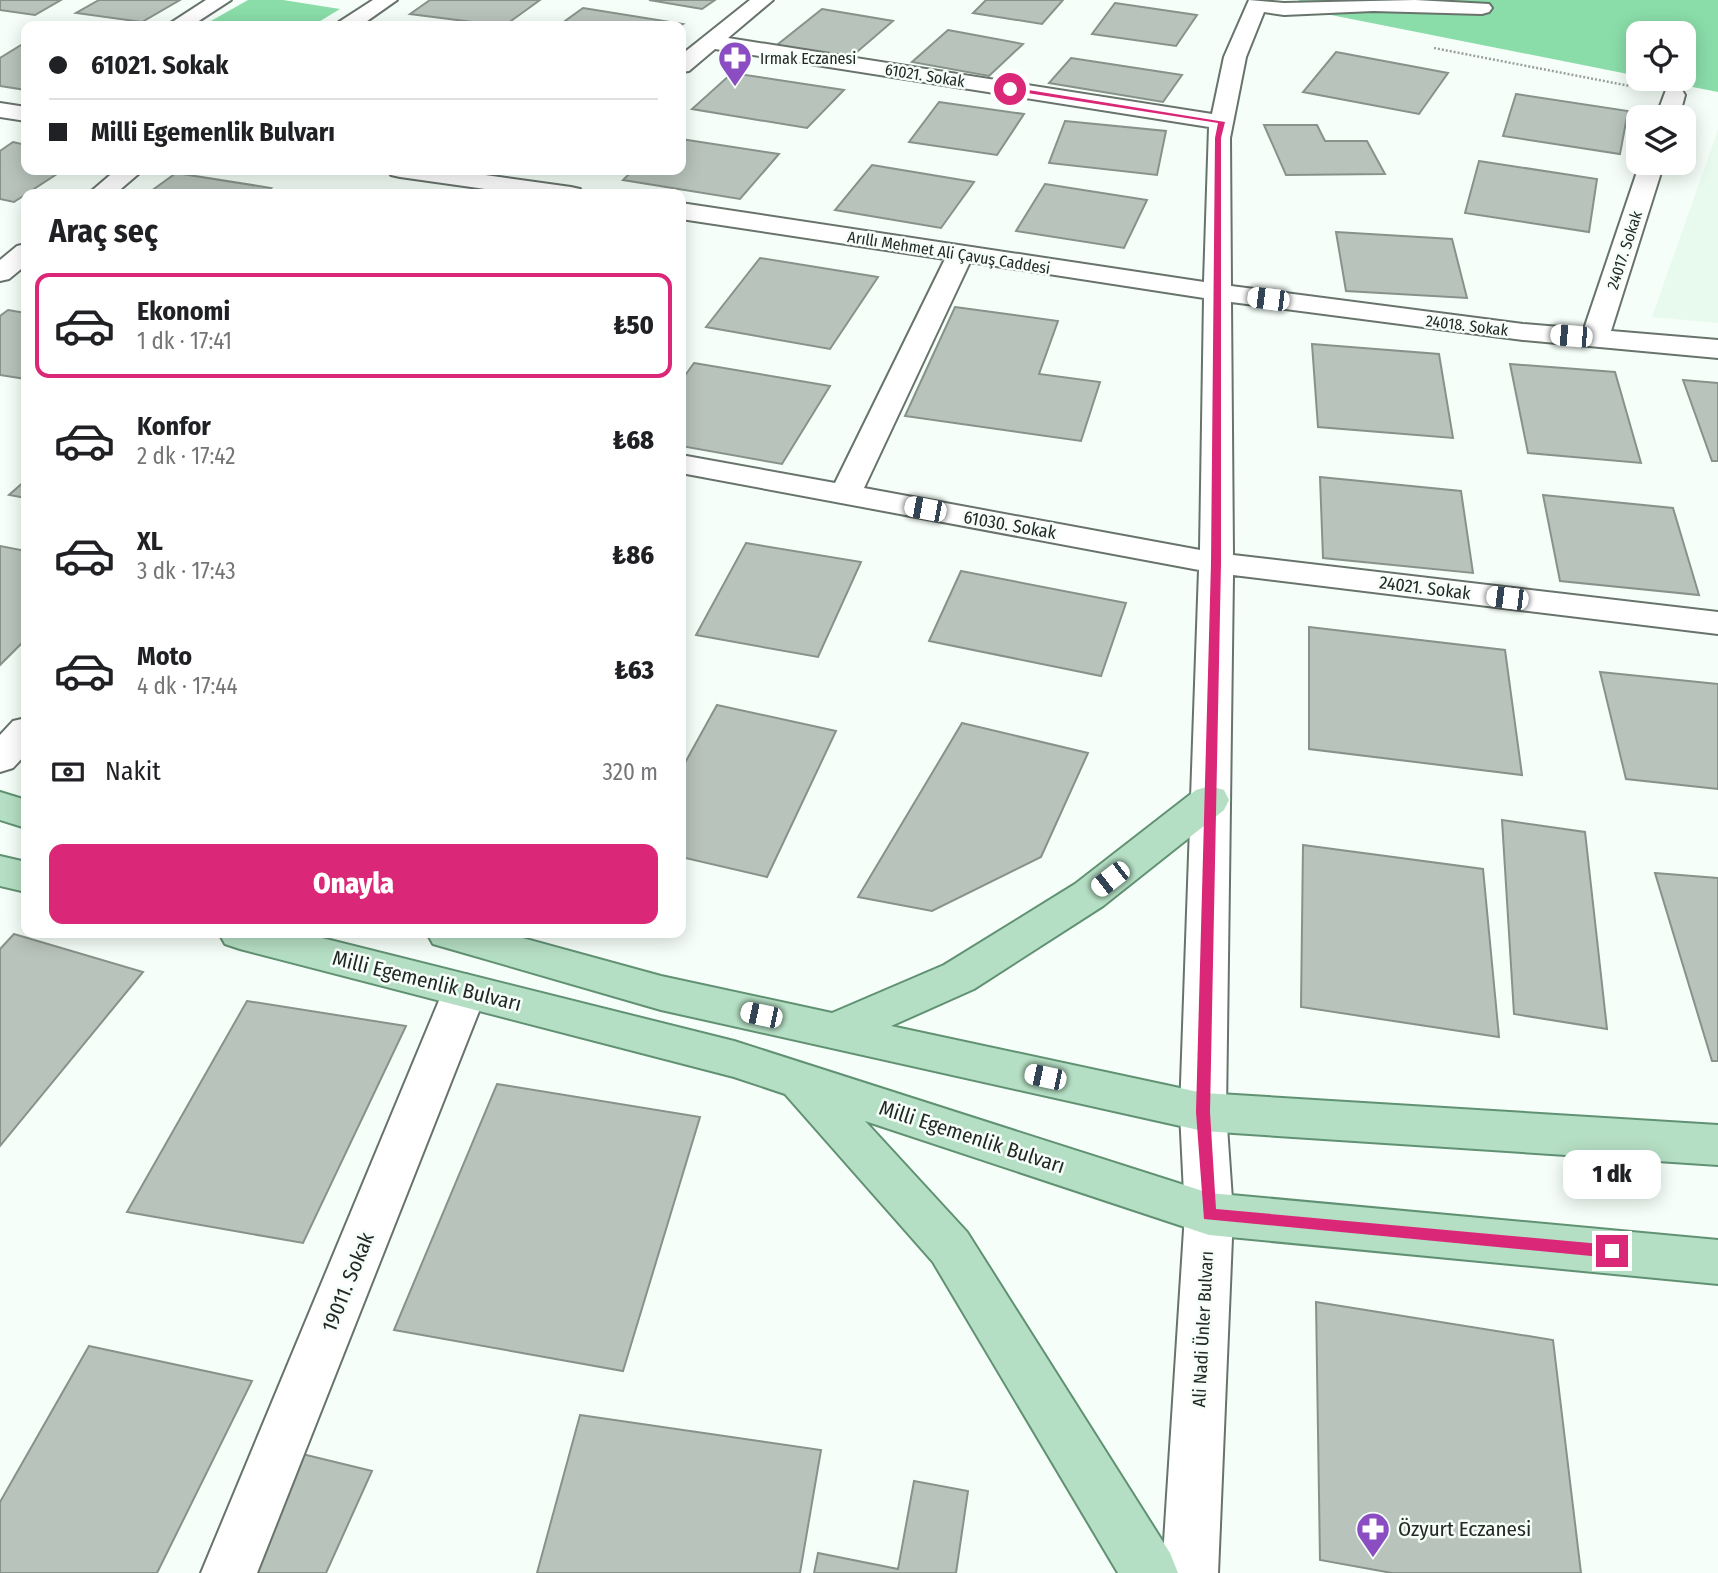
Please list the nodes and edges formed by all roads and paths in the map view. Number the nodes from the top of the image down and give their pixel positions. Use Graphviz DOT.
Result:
graph roads {
  1 [pos="221,0"];
  2 [pos="382,0"];
  3 [pos="763,0"];
  4 [pos="1258,2"];
  5 [pos="1482,8"];
  6 [pos="185,21"];
  7 [pos="353,21"];
  8 [pos="711,42"];
  9 [pos="1430,47"];
  10 [pos="686,62"];
  11 [pos="1674,95"];
  12 [pos="1671,105"];
  13 [pos="0,110"];
  14 [pos="21,113"];
  15 [pos="1222,122"];
  16 [pos="125,175"];
  17 [pos="430,175"];
  18 [pos="547,175"];
  19 [pos="1649,175"];
  20 [pos="106,189"];
  21 [pos="515,189"];
  22 [pos="529,189"];
  23 [pos="686,212"];
  24 [pos="961,253"];
  25 [pos="21,256"];
  26 [pos="0,273"];
  27 [pos="1217,292"];
  28 [pos="1595,338"];
  29 [pos="1718,349"];
  30 [pos="686,465"];
  31 [pos="845,495"];
  32 [pos="1216,563"];
  33 [pos="1718,623"];
  34 [pos="21,736"];
  35 [pos="0,759"];
  36 [pos="1210,800"];
  37 [pos="0,806"];
  38 [pos="21,812"];
  39 [pos="0,871"];
  40 [pos="21,876"];
  41 [pos="259,938"];
  42 [pos="466,938"];
  43 [pos="466,991"];
  44 [pos="835,1031"];
  45 [pos="801,1081"];
  46 [pos="1203,1112"];
  47 [pos="1718,1145"];
  48 [pos="1209,1214"];
  49 [pos="1718,1262"];
  50 [pos="229,1573"];
  51 [pos="1150,1573"];
  52 [pos="1190,1573"];
  1 -- 6 [label="street"];
  2 -- 7 [label="street"];
  3 -- 8 [label="street"];
  4 -- 5 [label="street"];
  4 -- 15 [label="street, Ali Nadi Ünler Bulvarı"];
  8 -- 10 [label="street"];
  8 -- 15 [label="street, 61021. Sokak"];
  9 -- 11 [label="path"];
  11 -- 12 [label="street"];
  13 -- 14 [label="street"];
  15 -- 27 [label="street, Ali Nadi Ünler Bulvarı"];
  16 -- 20 [label="street"];
  17 -- 21 [label="street"];
  18 -- 22 [label="street"];
  19 -- 28 [label="street, 24017. Sokak"];
  23 -- 24 [label="street, Arıllı Mehmet Ali Çavuş Caddesi"];
  24 -- 27 [label="street, Arıllı Mehmet Ali Çavuş Caddesi"];
  24 -- 31 [label="street"];
  25 -- 26 [label="street"];
  27 -- 28 [label="street, 24018. Sokak"];
  27 -- 32 [label="street, Ali Nadi Ünler Bulvarı"];
  28 -- 29 [label="street, 24018. Sokak"];
  30 -- 31 [label="street, 61030. Sokak"];
  31 -- 32 [label="street, 61030. Sokak"];
  32 -- 33 [label="street, 24021. Sokak"];
  32 -- 36 [label="street, Ali Nadi Ünler Bulvarı"];
  34 -- 35 [label="street"];
  36 -- 44 [label="main road"];
  36 -- 46 [label="street, Ali Nadi Ünler Bulvarı"];
  37 -- 38 [label="main road"];
  39 -- 40 [label="main road"];
  41 -- 43 [label="main road, Milli Egemenlik Bulvarı"];
  42 -- 44 [label="main road"];
  43 -- 45 [label="main road, Milli Egemenlik Bulvarı"];
  43 -- 50 [label="street, 19011. Sokak"];
  44 -- 46 [label="main road"];
  45 -- 48 [label="main road, Milli Egemenlik Bulvarı"];
  45 -- 51 [label="main road"];
  46 -- 47 [label="main road"];
  46 -- 48 [label="street, Ali Nadi Ünler Bulvarı"];
  48 -- 49 [label="main road, Milli Egemenlik Bulvarı"];
  48 -- 52 [label="street, Ali Nadi Ünler Bulvarı"];
}
